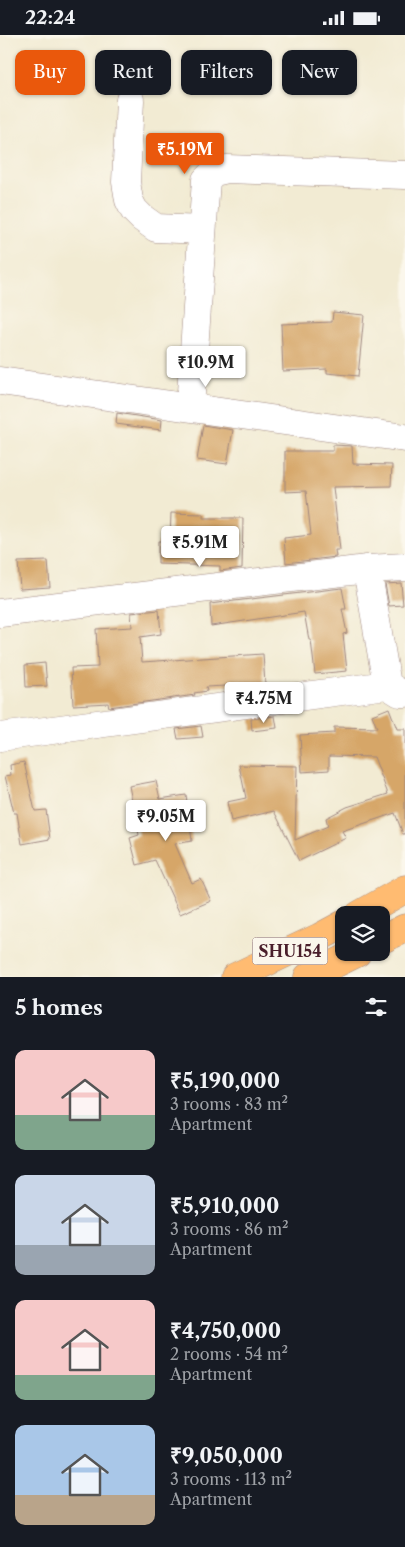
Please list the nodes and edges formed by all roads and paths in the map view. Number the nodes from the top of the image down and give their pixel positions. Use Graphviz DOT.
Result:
graph roads {
  1 [pos="130,100"];
  2 [pos="405,175"];
  3 [pos="202,230"];
  4 [pos="0,381"];
  5 [pos="190,407"];
  6 [pos="405,438"];
  7 [pos="405,567"];
  8 [pos="367,569"];
  9 [pos="0,613"];
  10 [pos="396,689"];
  11 [pos="0,737"];
  12 [pos="405,889"];
  13 [pos="375,906"];
  14 [pos="405,928"];
  15 [pos="335,929"];
  16 [pos="390,936"];
  17 [pos="340,961"];
  18 [pos="235,977"];
  19 [pos="308,977"];
  1 -- 3 [label="street"];
  2 -- 3 [label="street"];
  3 -- 5 [label="street"];
  4 -- 5 [label="street"];
  5 -- 6 [label="street"];
  7 -- 8 [label="street"];
  8 -- 9 [label="street"];
  8 -- 10 [label="street"];
  10 -- 11 [label="street"];
  12 -- 13 [label="highway"];
  14 -- 16 [label="highway"];
  15 -- 18 [label="highway, SHU154"];
  17 -- 19 [label="highway"];
}
